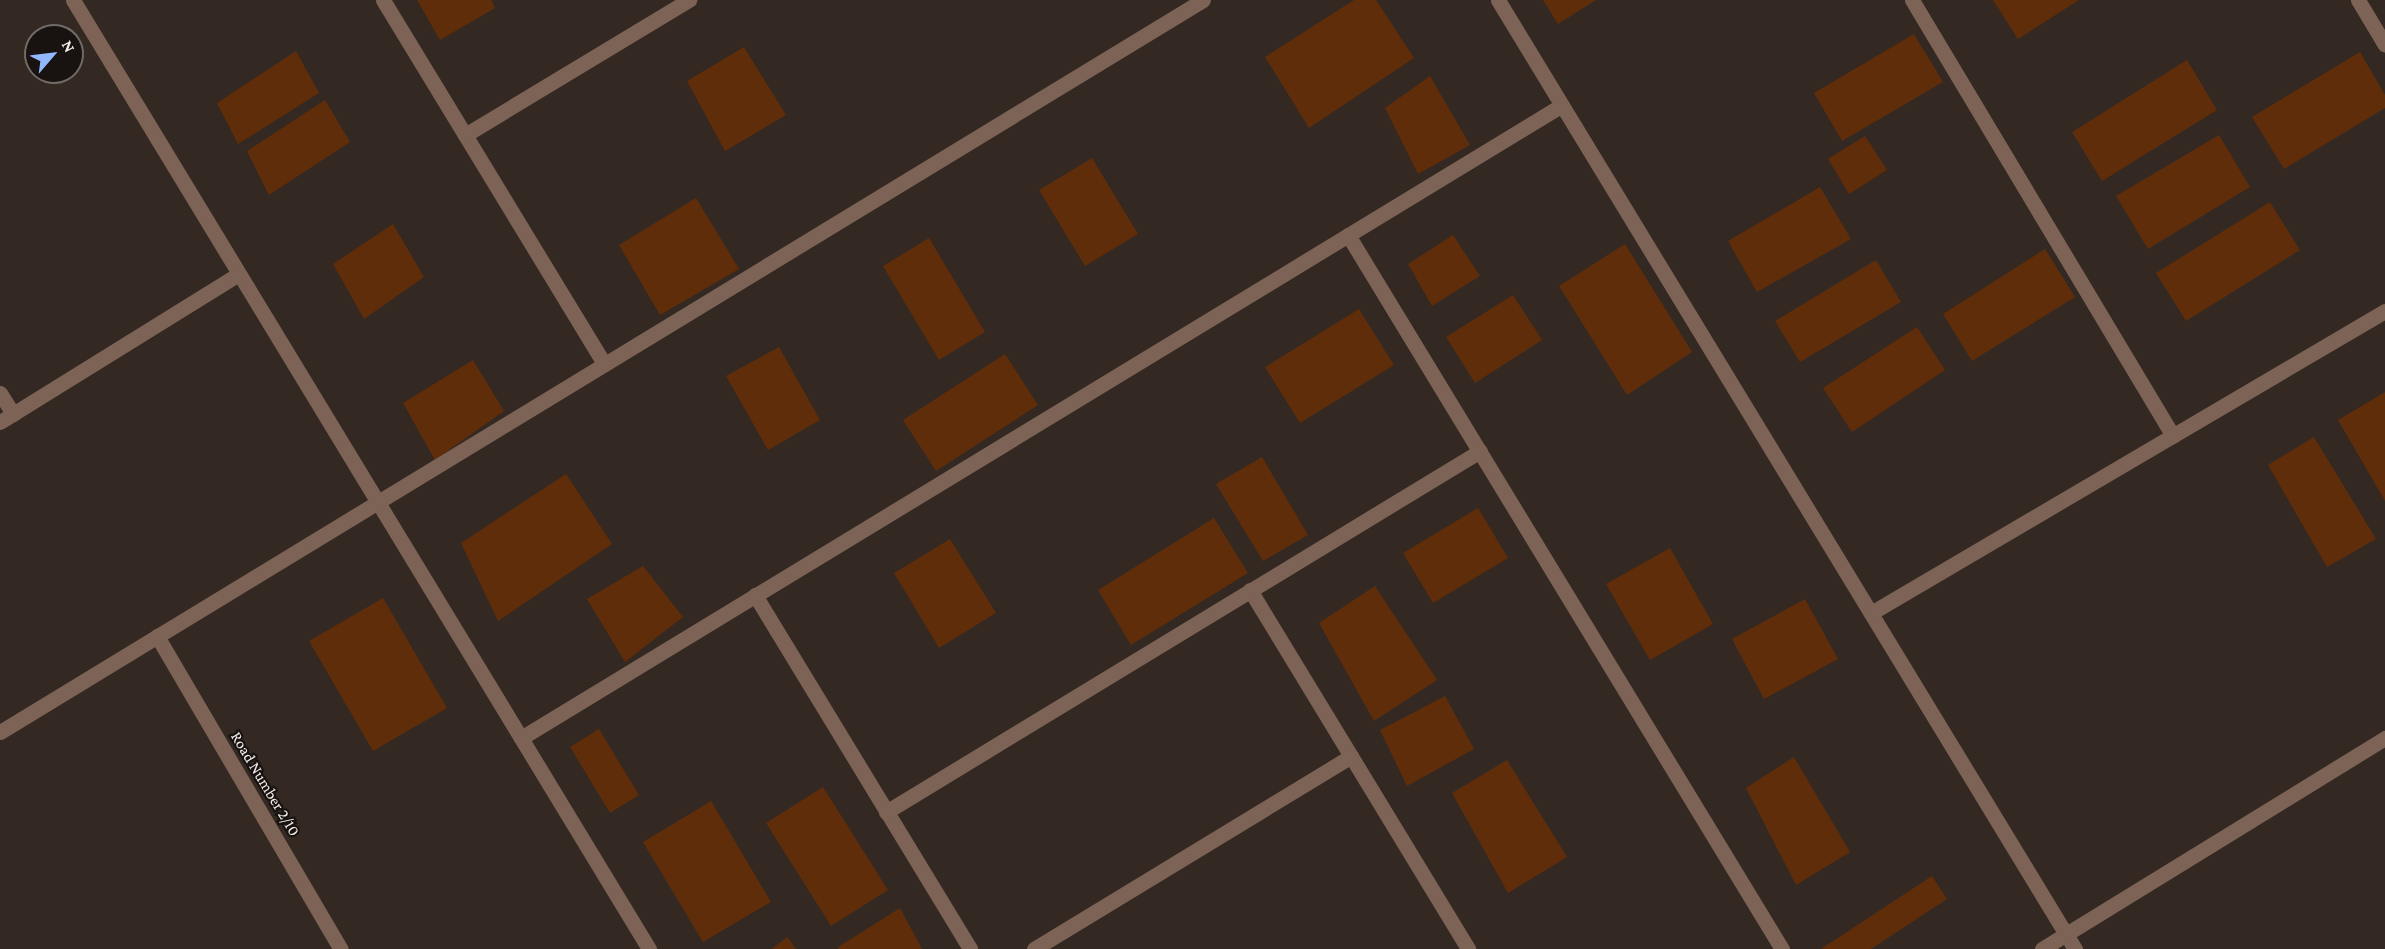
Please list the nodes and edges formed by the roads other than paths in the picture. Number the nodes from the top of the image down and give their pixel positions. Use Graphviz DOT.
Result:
graph roads {
  1 [pos="73,0"];
  2 [pos="383,0"];
  3 [pos="1203,0"];
  4 [pos="1498,0"];
  5 [pos="1912,0"];
  6 [pos="2358,0"];
  7 [pos="685,1"];
  8 [pos="2385,45"];
  9 [pos="1562,105"];
  10 [pos="465,135"];
  11 [pos="1348,235"];
  12 [pos="239,274"];
  13 [pos="2385,310"];
  14 [pos="604,364"];
  15 [pos="0,393"];
  16 [pos="6,418"];
  17 [pos="2173,436"];
  18 [pos="1480,451"];
  19 [pos="378,502"];
  20 [pos="1250,591"];
  21 [pos="755,595"];
  22 [pos="1870,613"];
  23 [pos="157,636"];
  24 [pos="0,732"];
  25 [pos="521,738"];
  26 [pos="2385,738"];
  27 [pos="1351,756"];
  28 [pos="886,812"];
  29 [pos="2066,934"];
  30 [pos="341,949"];
  31 [pos="649,949"];
  32 [pos="970,949"];
  33 [pos="1034,949"];
  34 [pos="1468,949"];
  35 [pos="1782,949"];
  36 [pos="2042,949"];
  37 [pos="2075,949"];
  1 -- 12 [label="street"];
  2 -- 10 [label="street"];
  3 -- 14 [label="street"];
  4 -- 9 [label="street"];
  5 -- 17 [label="street"];
  6 -- 8 [label="street"];
  7 -- 10 [label="street"];
  9 -- 11 [label="street"];
  9 -- 22 [label="street"];
  10 -- 14 [label="street"];
  11 -- 18 [label="street"];
  11 -- 21 [label="street"];
  12 -- 16 [label="street"];
  12 -- 19 [label="street"];
  13 -- 17 [label="street"];
  14 -- 19 [label="street"];
  15 -- 16 [label="street"];
  17 -- 22 [label="street"];
  18 -- 20 [label="street"];
  18 -- 35 [label="street"];
  19 -- 23 [label="street"];
  19 -- 25 [label="street"];
  20 -- 27 [label="street"];
  20 -- 28 [label="street"];
  21 -- 25 [label="street"];
  21 -- 28 [label="street"];
  22 -- 29 [label="street"];
  23 -- 24 [label="street"];
  23 -- 30 [label="street, Road Number 2/10"];
  25 -- 31 [label="street"];
  26 -- 29 [label="street"];
  27 -- 33 [label="street"];
  27 -- 34 [label="street"];
  28 -- 32 [label="street"];
  29 -- 36 [label="street"];
  29 -- 37 [label="street"];
}
